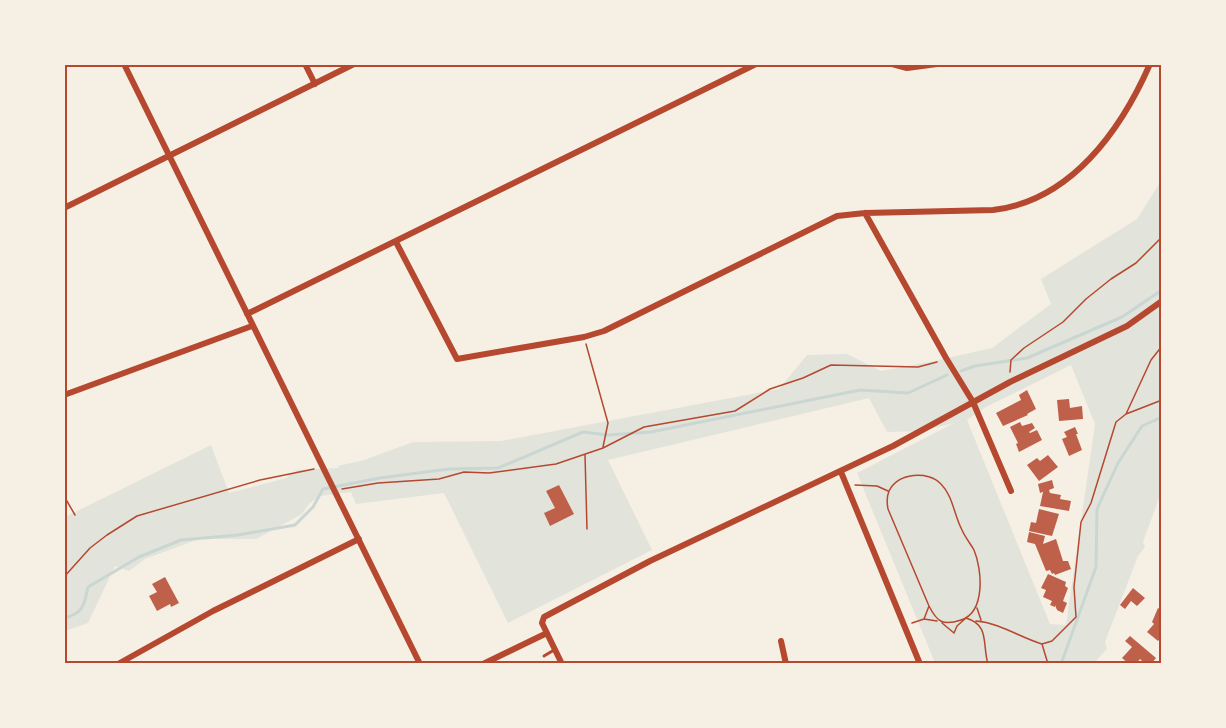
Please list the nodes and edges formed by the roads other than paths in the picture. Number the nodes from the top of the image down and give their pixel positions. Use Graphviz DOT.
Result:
graph roads {
  1 [pos="124,64"];
  2 [pos="305,64"];
  3 [pos="354,64"];
  4 [pos="756,64"];
  5 [pos="892,64"];
  6 [pos="937,64"];
  7 [pos="1150,64"];
  8 [pos="315,84"];
  9 [pos="169,156"];
  10 [pos="64,208"];
  11 [pos="865,213"];
  12 [pos="396,242"];
  13 [pos="1161,302"];
  14 [pos="246,314"];
  15 [pos="252,326"];
  16 [pos="64,395"];
  17 [pos="973,402"];
  18 [pos="841,472"];
  19 [pos="1011,491"];
  20 [pos="358,539"];
  21 [pos="547,633"];
  22 [pos="781,641"];
  23 [pos="555,649"];
  24 [pos="544,656"];
  25 [pos="118,663"];
  26 [pos="420,663"];
  27 [pos="483,663"];
  28 [pos="562,663"];
  29 [pos="786,663"];
  30 [pos="921,663"];
  1 -- 9 [label="street"];
  2 -- 8 [label="street"];
  3 -- 8 [label="street"];
  4 -- 12 [label="street"];
  5 -- 6 [label="street"];
  7 -- 11 [label="street"];
  8 -- 9 [label="street"];
  9 -- 10 [label="street"];
  9 -- 14 [label="street"];
  11 -- 12 [label="street"];
  11 -- 17 [label="street"];
  12 -- 14 [label="street"];
  13 -- 17 [label="street"];
  14 -- 15 [label="street"];
  15 -- 16 [label="street"];
  15 -- 20 [label="street"];
  17 -- 18 [label="street"];
  17 -- 19 [label="street"];
  18 -- 21 [label="street"];
  18 -- 30 [label="street"];
  20 -- 25 [label="street"];
  20 -- 26 [label="street"];
  21 -- 23 [label="street"];
  21 -- 27 [label="street"];
  22 -- 29 [label="street"];
  23 -- 24 [label="lane"];
  23 -- 28 [label="street"];
}
